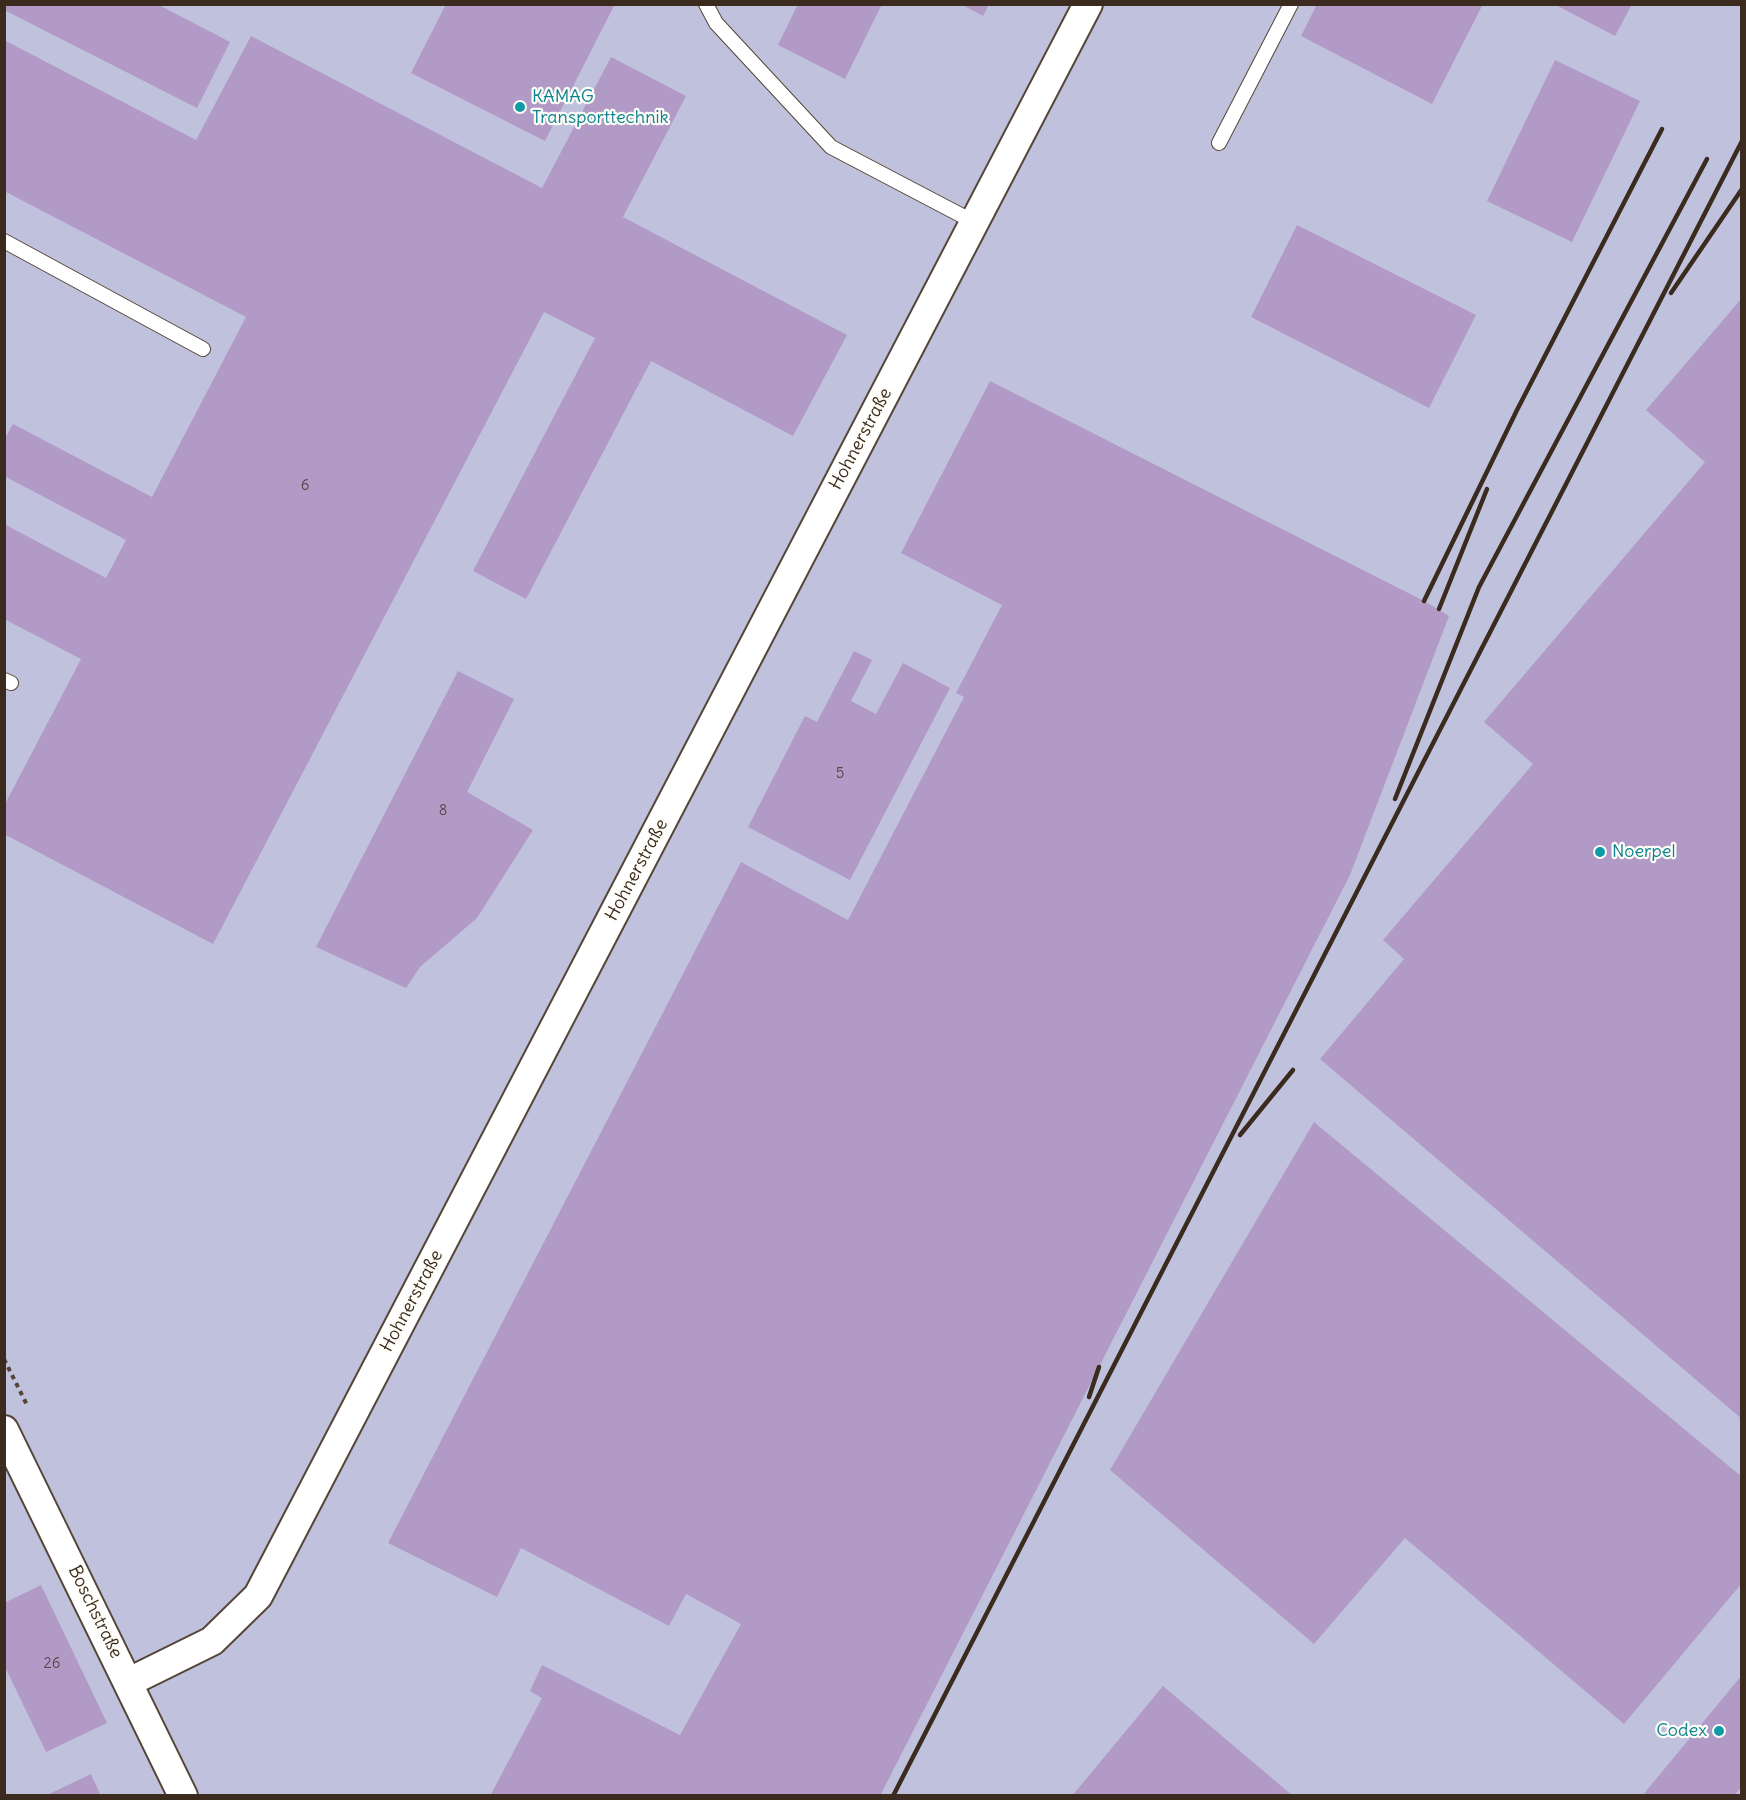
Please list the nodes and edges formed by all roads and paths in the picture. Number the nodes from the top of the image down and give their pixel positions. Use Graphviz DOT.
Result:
graph roads {
  1 [pos="706,4"];
  2 [pos="1088,4"];
  3 [pos="1291,4"];
  4 [pos="1219,144"];
  5 [pos="974,222"];
  6 [pos="4,241"];
  7 [pos="203,349"];
  8 [pos="4,1430"];
  9 [pos="129,1682"];
  10 [pos="183,1796"];
  1 -- 5 [label="lane"];
  2 -- 5 [label="street, Hohnerstraße"];
  3 -- 4 [label="lane"];
  5 -- 9 [label="street, Hohnerstraße"];
  6 -- 7 [label="lane"];
  8 -- 9 [label="street, Boschstraße"];
  9 -- 10 [label="street, Boschstraße"];
}
